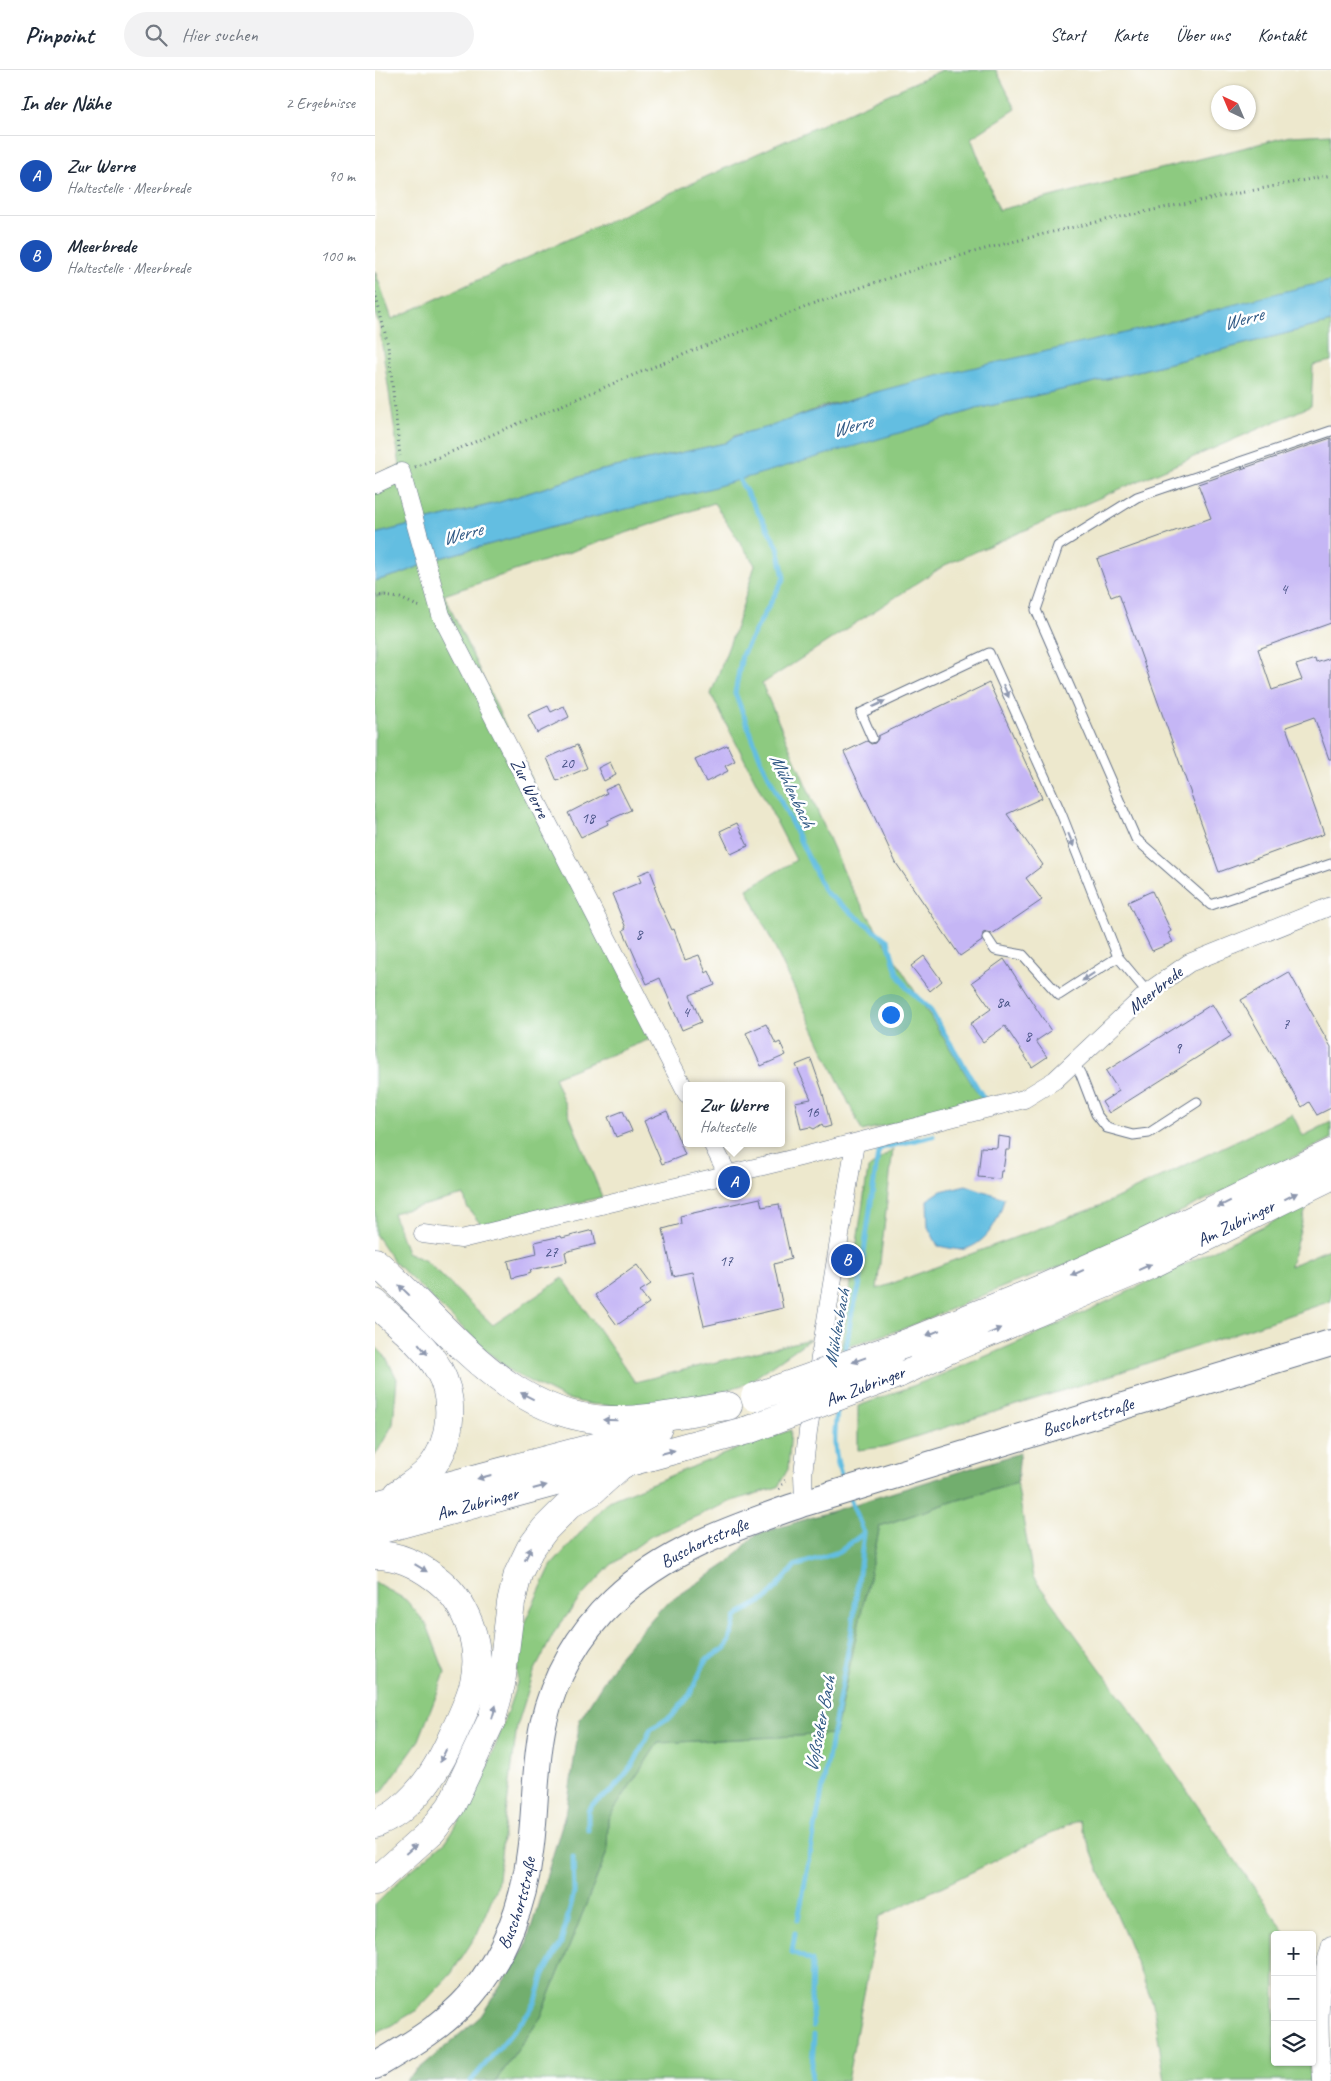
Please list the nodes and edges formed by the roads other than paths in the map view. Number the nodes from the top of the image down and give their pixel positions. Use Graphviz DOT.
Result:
graph roads {
  1 [pos="1331,431"];
  2 [pos="375,484"];
  3 [pos="873,738"];
  4 [pos="1331,864"];
  5 [pos="1331,906"];
  6 [pos="987,938"];
  7 [pos="1118,957"];
  8 [pos="1148,993"];
  9 [pos="1074,1062"];
  10 [pos="683,1086"];
  11 [pos="1197,1102"];
  12 [pos="855,1143"];
  13 [pos="714,1147"];
  14 [pos="1331,1153"];
  15 [pos="727,1173"];
  16 [pos="1331,1176"];
  17 [pos="423,1234"];
  18 [pos="375,1262"];
  19 [pos="375,1303"];
  20 [pos="1331,1343"];
  21 [pos="728,1406"];
  22 [pos="621,1465"];
  23 [pos="804,1503"];
  24 [pos="381,1504"];
  25 [pos="375,1531"];
  26 [pos="375,1555"];
  27 [pos="375,1824"];
  28 [pos="375,1882"];
  29 [pos="1331,1945"];
  30 [pos="375,2066"];
  31 [pos="1322,2081"];
  1 -- 4 [label="lane"];
  2 -- 10 [label="street, Zur Werre"];
  3 -- 7 [label="lane, one-way"];
  5 -- 8 [label="street, Meerbrede"];
  7 -- 6 [label="lane, one-way"];
  7 -- 8 [label="lane"];
  8 -- 9 [label="street, Meerbrede"];
  9 -- 11 [label="lane"];
  9 -- 12 [label="street, Meerbrede"];
  12 -- 15 [label="street, Meerbrede"];
  12 -- 23 [label="street"];
  13 -- 15 [label="street"];
  14 -- 21 [label="highway, Am Zubringer, one-way, bridge"];
  15 -- 17 [label="street, Meerbrede"];
  22 -- 16 [label="highway, Am Zubringer, one-way, bridge"];
  21 -- 18 [label="highway, one-way"];
  19 -- 24 [label="highway, one-way"];
  20 -- 23 [label="main road, Buschortstraße"];
  21 -- 24 [label="highway, Am Zubringer, one-way"];
  25 -- 22 [label="highway, Am Zubringer, one-way"];
  28 -- 22 [label="highway, one-way"];
  23 -- 30 [label="main road, Buschortstraße"];
  26 -- 27 [label="highway, one-way"];
  29 -- 31 [label="street"];
}
